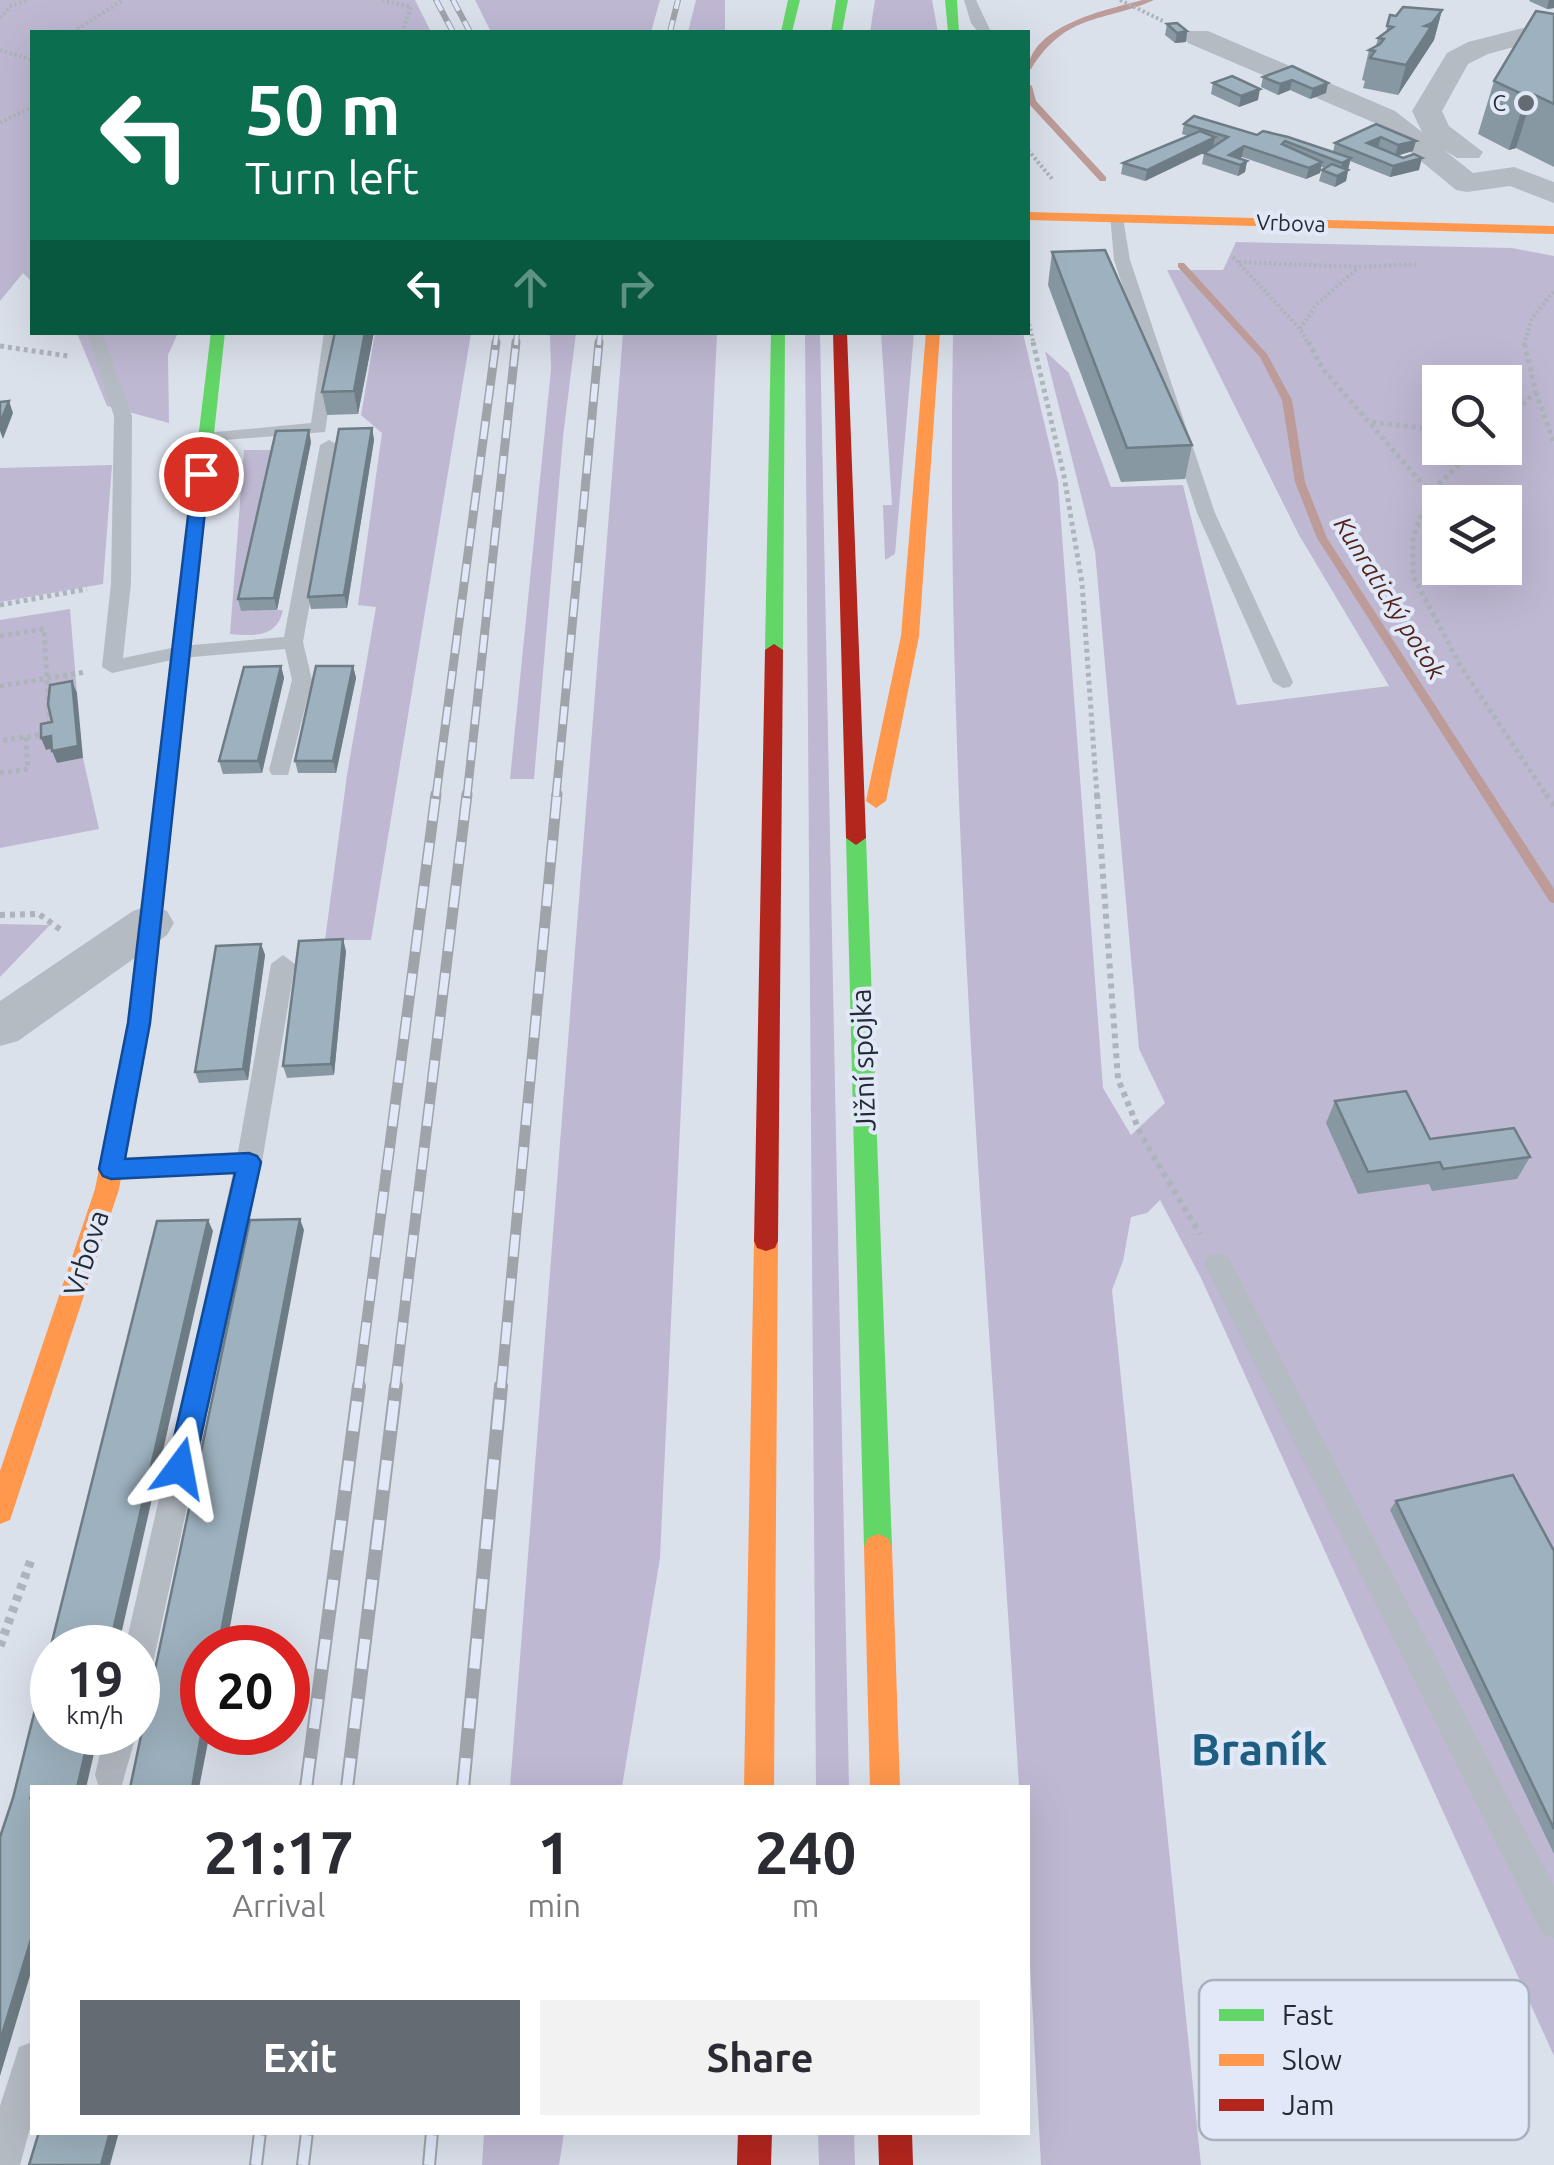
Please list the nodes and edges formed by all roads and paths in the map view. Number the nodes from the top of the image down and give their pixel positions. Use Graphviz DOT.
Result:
graph roads {
  1 [pos="28,0"];
  2 [pos="122,0"];
  3 [pos="382,0"];
  4 [pos="794,0"];
  5 [pos="842,0"];
  6 [pos="950,0"];
  7 [pos="970,0"];
  8 [pos="1120,0"];
  9 [pos="10,6"];
  10 [pos="0,8"];
  11 [pos="1141,12"];
  12 [pos="0,18"];
  13 [pos="1554,28"];
  14 [pos="76,30"];
  15 [pos="403,30"];
  16 [pos="786,30"];
  17 [pos="836,30"];
  18 [pos="954,30"];
  19 [pos="983,30"];
  20 [pos="1198,36"];
  21 [pos="0,50"];
  22 [pos="30,59"];
  23 [pos="30,107"];
  24 [pos="0,123"];
  25 [pos="1030,152"];
  26 [pos="1514,176"];
  27 [pos="1060,186"];
  28 [pos="1554,194"];
  29 [pos="1030,216"];
  30 [pos="1114,218"];
  31 [pos="1554,230"];
  32 [pos="1226,249"];
  33 [pos="1359,268"];
  34 [pos="1554,291"];
  35 [pos="1030,328"];
  36 [pos="1300,329"];
  37 [pos="95,335"];
  38 [pos="218,335"];
  39 [pos="332,335"];
  40 [pos="778,335"];
  41 [pos="840,335"];
  42 [pos="933,335"];
  43 [pos="0,346"];
  44 [pos="104,361"];
  45 [pos="1536,392"];
  46 [pos="1522,405"];
  47 [pos="1372,422"];
  48 [pos="1422,428"];
  49 [pos="204,438"];
  50 [pos="1554,443"];
  51 [pos="329,445"];
  52 [pos="1459,465"];
  53 [pos="1423,485"];
  54 [pos="1439,485"];
  55 [pos="1422,515"];
  56 [pos="122,584"];
  57 [pos="0,605"];
  58 [pos="0,636"];
  59 [pos="293,642"];
  60 [pos="181,652"];
  61 [pos="112,668"];
  62 [pos="46,678"];
  63 [pos="1283,682"];
  64 [pos="0,686"];
  65 [pos="26,737"];
  66 [pos="0,741"];
  67 [pos="280,770"];
  68 [pos="0,774"];
  69 [pos="1553,804"];
  70 [pos="858,892"];
  71 [pos="0,915"];
  72 [pos="150,923"];
  73 [pos="99,956"];
  74 [pos="282,964"];
  75 [pos="0,1027"];
  76 [pos="249,1162"];
  77 [pos="111,1169"];
  78 [pos="1218,1264"];
  79 [pos="0,1511"];
  80 [pos="14,1608"];
  81 [pos="146,1625"];
  82 [pos="0,1646"];
  83 [pos="116,1755"];
  84 [pos="112,1776"];
  85 [pos="759,1785"];
  86 [pos="885,1785"];
  87 [pos="1554,1922"];
  88 [pos="30,2067"];
  89 [pos="755,2135"];
  90 [pos="895,2135"];
  91 [pos="0,2165"];
  92 [pos="754,2165"];
  93 [pos="896,2165"];
  1 -- 9 [label="path"];
  2 -- 14 [label="path"];
  3 -- 15 [label="path"];
  4 -- 16 [label="main road"];
  5 -- 17 [label="main road"];
  6 -- 18 [label="main road"];
  7 -- 19 [label="lane"];
  8 -- 11 [label="path"];
  9 -- 10 [label="path"];
  9 -- 12 [label="path"];
  13 -- 26 [label="street"];
  20 -- 26 [label="street"];
  21 -- 22 [label="path"];
  23 -- 24 [label="path"];
  25 -- 27 [label="path"];
  26 -- 28 [label="street"];
  29 -- 30 [label="main road, Vrbova"];
  30 -- 31 [label="main road, Vrbova"];
  30 -- 63 [label="lane"];
  32 -- 36 [label="path"];
  33 -- 36 [label="path"];
  34 -- 45 [label="path"];
  35 -- 78 [label="path"];
  36 -- 47 [label="path"];
  37 -- 44 [label="lane"];
  38 -- 49 [label="main road, Vrbova"];
  39 -- 49 [label="lane"];
  40 -- 85 [label="main road"];
  41 -- 70 [label="main road, Jižní spojka"];
  42 -- 70 [label="main road"];
  43 -- 44 [label="path"];
  44 -- 56 [label="lane"];
  45 -- 46 [label="path"];
  45 -- 50 [label="path"];
  47 -- 48 [label="path"];
  47 -- 53 [label="path"];
  49 -- 60 [label="main road, Vrbova"];
  51 -- 59 [label="lane"];
  52 -- 54 [label="path"];
  55 -- 69 [label="path"];
  56 -- 57 [label="path"];
  56 -- 61 [label="lane"];
  58 -- 62 [label="path"];
  59 -- 60 [label="lane"];
  59 -- 67 [label="lane"];
  60 -- 61 [label="lane"];
  60 -- 72 [label="main road, Vrbova"];
  61 -- 62 [label="path"];
  62 -- 64 [label="path"];
  62 -- 65 [label="path"];
  65 -- 66 [label="path"];
  65 -- 68 [label="path"];
  70 -- 86 [label="main road, Jižní spojka"];
  71 -- 73 [label="path"];
  72 -- 73 [label="street"];
  72 -- 77 [label="main road, Vrbova"];
  73 -- 75 [label="street"];
  74 -- 76 [label="lane"];
  76 -- 77 [label="lane"];
  76 -- 81 [label="lane"];
  77 -- 79 [label="main road, Vrbova"];
  78 -- 87 [label="lane"];
  80 -- 82 [label="path"];
  83 -- 84 [label="lane"];
  88 -- 91 [label="lane"];
  89 -- 92 [label="main road"];
  90 -- 93 [label="main road"];
}
